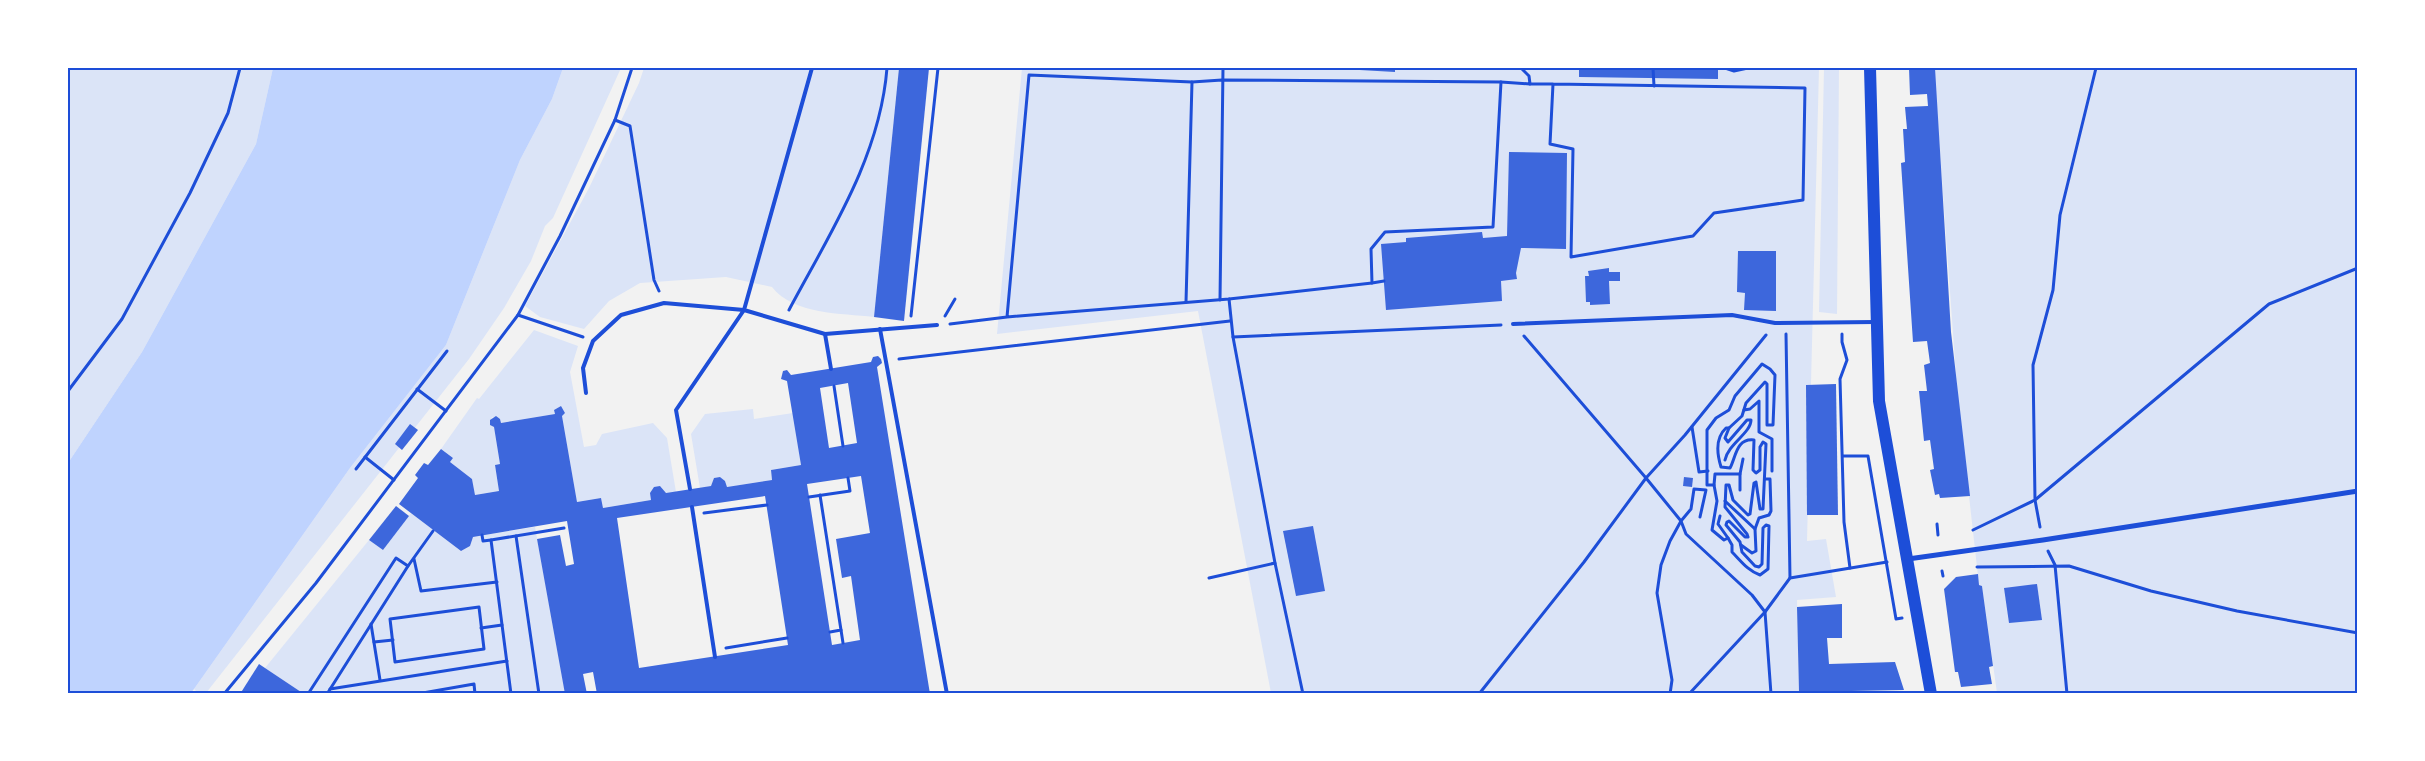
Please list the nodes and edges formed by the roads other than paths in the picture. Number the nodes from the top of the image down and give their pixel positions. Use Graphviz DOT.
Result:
graph roads {
  1 [pos="812,68"];
  2 [pos="1870,68"];
  3 [pos="744,310"];
  4 [pos="1876,322"];
  5 [pos="1513,324"];
  6 [pos="938,325"];
  7 [pos="880,329"];
  8 [pos="825,334"];
  9 [pos="832,369"];
  10 [pos="586,392"];
  11 [pos="690,490"];
  12 [pos="2358,490"];
  13 [pos="692,506"];
  14 [pos="1906,559"];
  15 [pos="715,657"];
  16 [pos="947,694"];
  17 [pos="1931,694"];
  1 -- 3 [label="lane"];
  2 -- 4 [label="main road"];
  3 -- 8 [label="lane"];
  3 -- 10 [label="lane"];
  3 -- 11 [label="lane"];
  4 -- 5 [label="lane"];
  4 -- 14 [label="main road"];
  6 -- 7 [label="lane"];
  7 -- 8 [label="lane"];
  7 -- 16 [label="lane"];
  8 -- 9 [label="lane"];
  12 -- 14 [label="street"];
  13 -- 15 [label="lane"];
  14 -- 17 [label="main road"];
}
